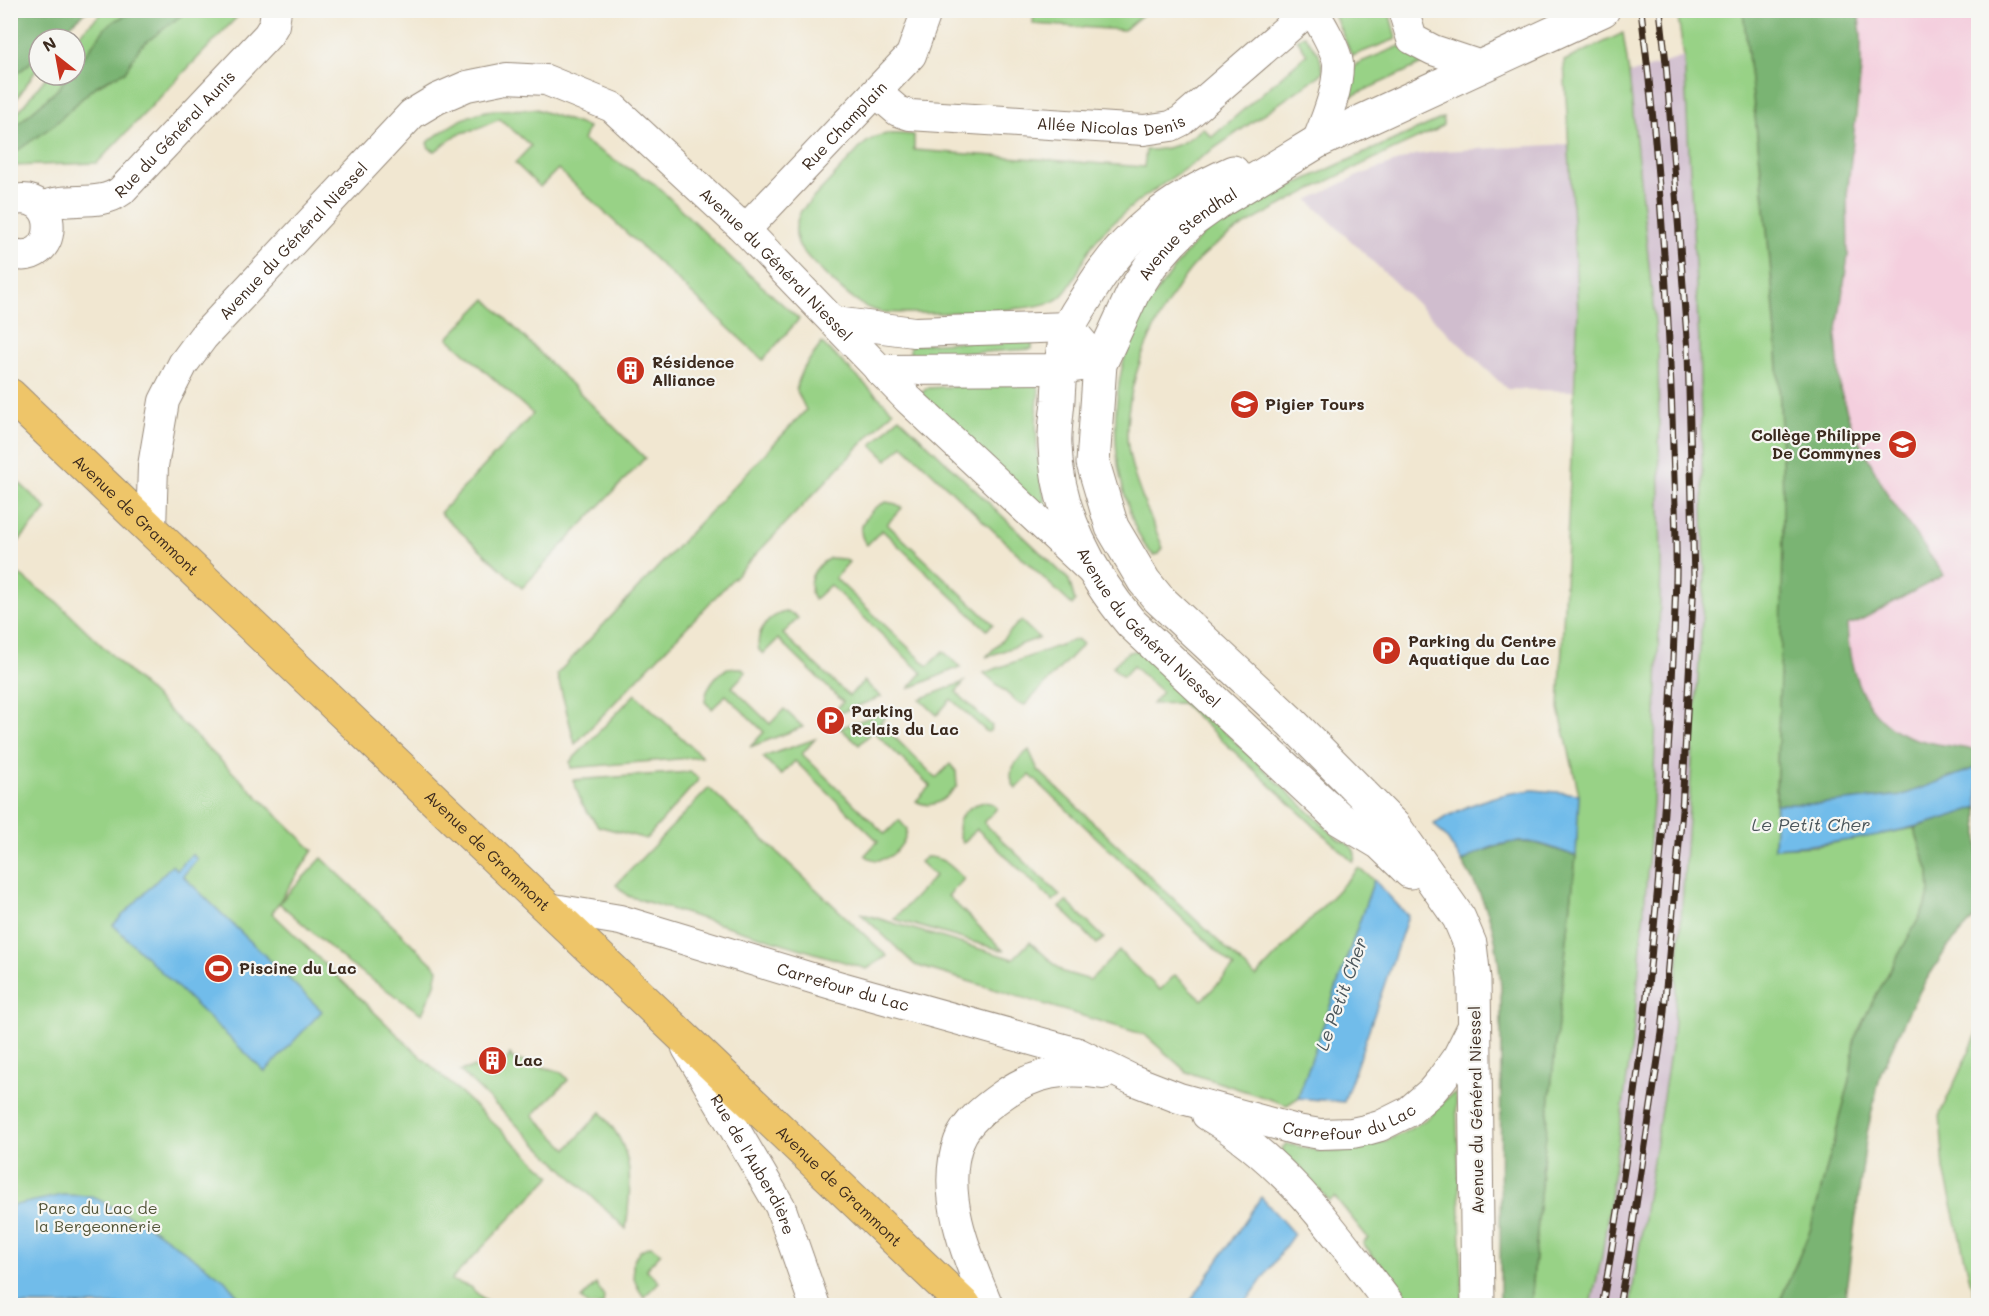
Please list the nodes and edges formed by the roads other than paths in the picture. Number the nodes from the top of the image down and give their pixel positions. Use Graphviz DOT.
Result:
graph roads {
  1 [pos="276,10"];
  2 [pos="927,10"];
  3 [pos="1311,10"];
  4 [pos="1403,10"];
  5 [pos="1604,10"];
  6 [pos="1481,66"];
  7 [pos="877,93"];
  8 [pos="1317,142"];
  9 [pos="10,201"];
  10 [pos="42,207"];
  11 [pos="745,230"];
  12 [pos="10,253"];
  13 [pos="835,322"];
  14 [pos="1069,327"];
  15 [pos="1100,364"];
  16 [pos="1060,369"];
  17 [pos="879,370"];
  18 [pos="10,395"];
  19 [pos="1112,527"];
  20 [pos="151,529"];
  21 [pos="1092,571"];
  22 [pos="548,908"];
  23 [pos="1459,918"];
  24 [pos="1476,1020"];
  25 [pos="676,1030"];
  26 [pos="1133,1080"];
  27 [pos="1179,1098"];
  28 [pos="815,1305"];
  29 [pos="965,1305"];
  30 [pos="988,1305"];
  31 [pos="1391,1305"];
  32 [pos="1478,1305"];
  1 -- 10 [label="street, Rue du Général Aunis"];
  2 -- 7 [label="street, Rue Champlain"];
  3 -- 7 [label="street, Allée Nicolas Denis"];
  3 -- 8 [label="street, Allée Nicolas Denis"];
  4 -- 6 [label="street"];
  5 -- 6 [label="street, Avenue Stendhal"];
  6 -- 8 [label="street, Avenue Stendhal"];
  7 -- 11 [label="street, Rue Champlain"];
  8 -- 14 [label="street, Avenue Stendhal"];
  8 -- 15 [label="street, Avenue Stendhal"];
  9 -- 10 [label="street"];
  10 -- 12 [label="street"];
  11 -- 13 [label="street, Avenue du Général Niessel"];
  11 -- 20 [label="street, Avenue du Général Niessel"];
  13 -- 14 [label="street"];
  13 -- 17 [label="street, Avenue du Général Niessel"];
  14 -- 15 [label="street"];
  14 -- 16 [label="street, Avenue Stendhal"];
  15 -- 16 [label="street"];
  15 -- 19 [label="street, Avenue Stendhal"];
  16 -- 17 [label="street"];
  16 -- 21 [label="street, Avenue Stendhal"];
  17 -- 21 [label="street, Avenue du Général Niessel"];
  18 -- 20 [label="main road, Avenue de Grammont"];
  19 -- 23 [label="street, Avenue du Général Niessel"];
  20 -- 22 [label="main road, Avenue de Grammont"];
  21 -- 23 [label="street, Avenue du Général Niessel"];
  22 -- 25 [label="main road, Avenue de Grammont"];
  22 -- 26 [label="street, Carrefour du Lac"];
  23 -- 24 [label="street, Avenue du Général Niessel"];
  24 -- 27 [label="street, Carrefour du Lac"];
  24 -- 32 [label="street, Avenue du Général Niessel"];
  25 -- 28 [label="street, Rue de l'Auberdière"];
  25 -- 29 [label="main road, Avenue de Grammont"];
  26 -- 27 [label="street, Carrefour du Lac"];
  26 -- 30 [label="street, Carrefour du Lac"];
  27 -- 31 [label="street, Carrefour du Lac"];
}
